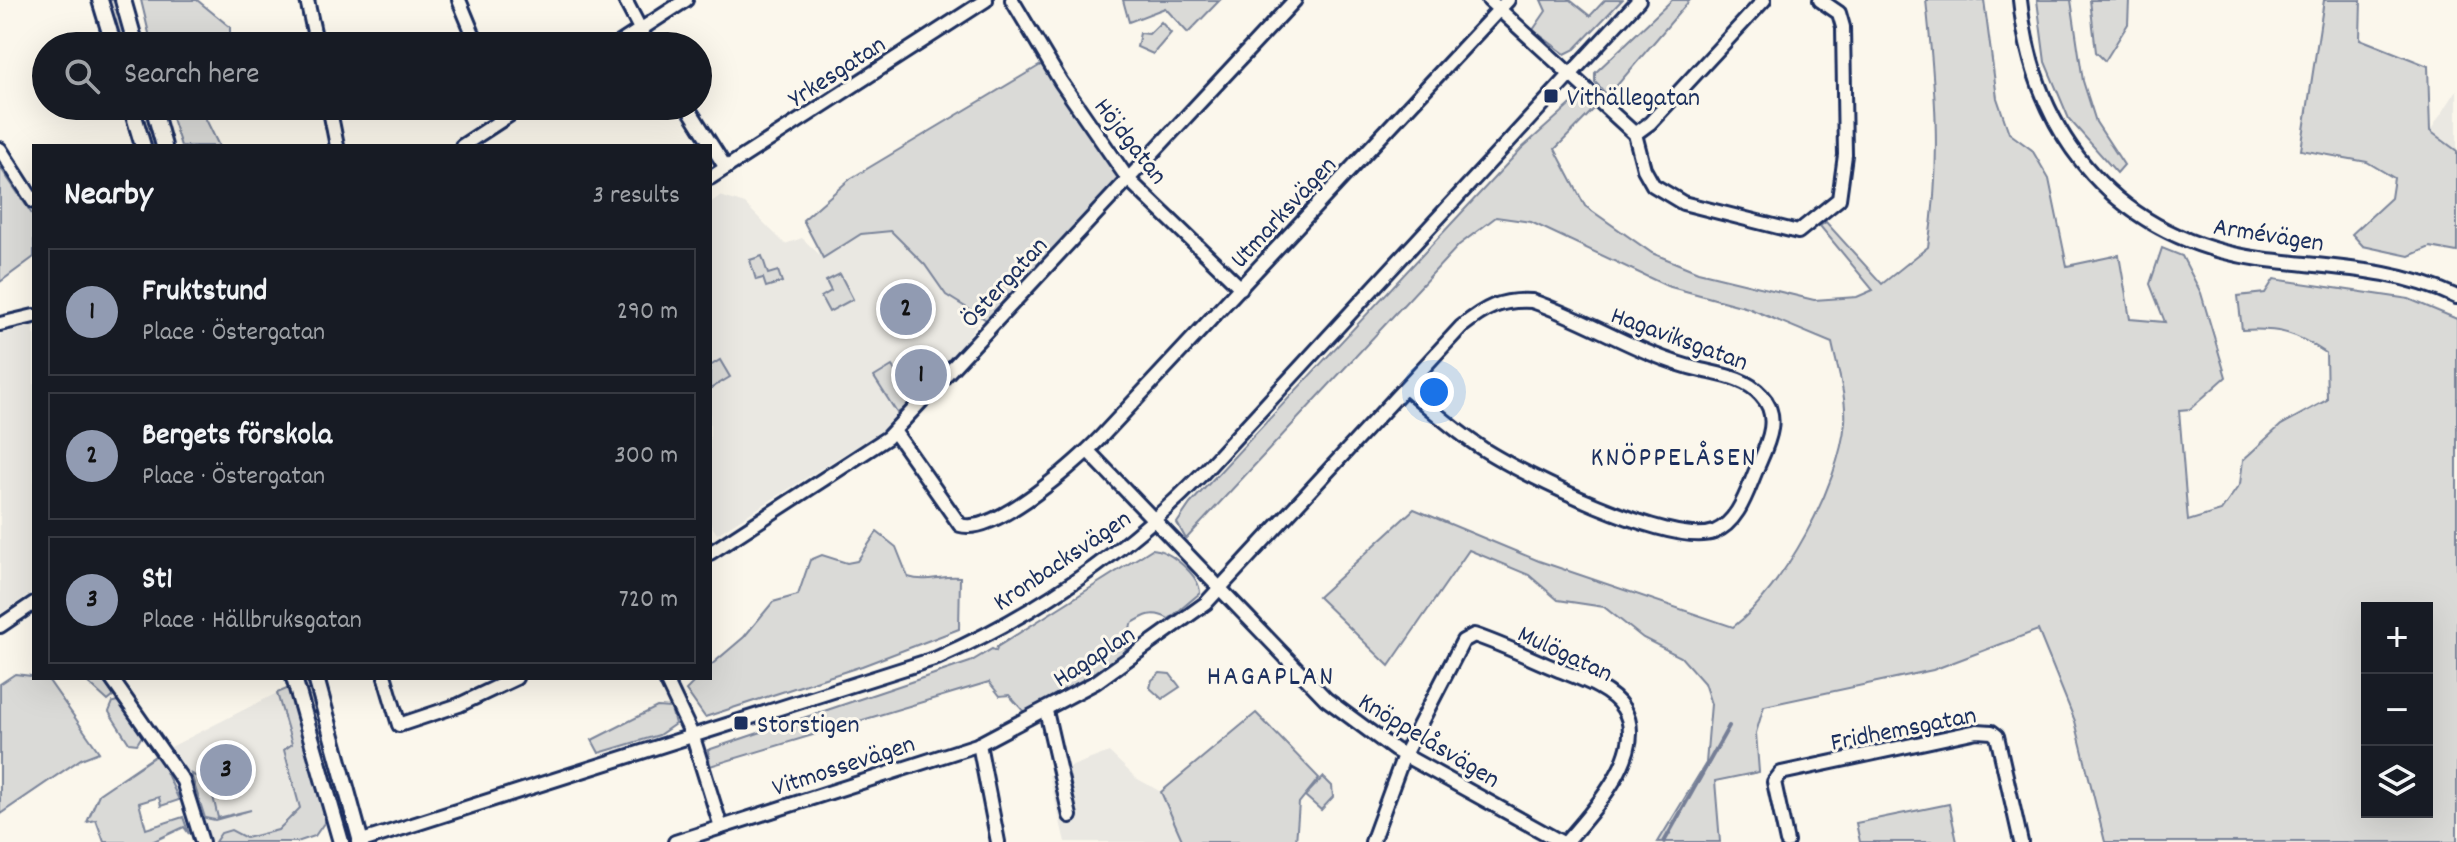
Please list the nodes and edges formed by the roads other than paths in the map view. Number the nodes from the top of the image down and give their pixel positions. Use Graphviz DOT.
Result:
graph roads {
  1 [pos="100,0"];
  2 [pos="123,0"];
  3 [pos="307,0"];
  4 [pos="459,0"];
  5 [pos="625,0"];
  6 [pos="686,0"];
  7 [pos="986,0"];
  8 [pos="1012,0"];
  9 [pos="1295,0"];
  10 [pos="1489,0"];
  11 [pos="1639,0"];
  12 [pos="1764,0"];
  13 [pos="1820,0"];
  14 [pos="2020,0"];
  15 [pos="1503,5"];
  16 [pos="639,31"];
  17 [pos="110,32"];
  18 [pos="132,32"];
  19 [pos="314,32"];
  20 [pos="472,32"];
  21 [pos="1571,75"];
  22 [pos="135,120"];
  23 [pos="157,120"];
  24 [pos="332,120"];
  25 [pos="495,120"];
  26 [pos="696,120"];
  27 [pos="1635,134"];
  28 [pos="142,144"];
  29 [pos="163,144"];
  30 [pos="337,144"];
  31 [pos="465,144"];
  32 [pos="711,144"];
  33 [pos="712,146"];
  34 [pos="0,149"];
  35 [pos="726,168"];
  36 [pos="712,177"];
  37 [pos="1128,179"];
  38 [pos="32,199"];
  39 [pos="1241,288"];
  40 [pos="2457,297"];
  41 [pos="32,316"];
  42 [pos="0,324"];
  43 [pos="1407,389"];
  44 [pos="894,431"];
  45 [pos="1088,451"];
  46 [pos="1154,522"];
  47 [pos="712,552"];
  48 [pos="1220,587"];
  49 [pos="32,604"];
  50 [pos="0,626"];
  51 [pos="112,680"];
  52 [pos="295,680"];
  53 [pos="317,680"];
  54 [pos="386,680"];
  55 [pos="512,680"];
  56 [pos="666,680"];
  57 [pos="1046,711"];
  58 [pos="693,737"];
  59 [pos="979,744"];
  60 [pos="1404,755"];
  61 [pos="1070,816"];
  62 [pos="721,827"];
  63 [pos="202,842"];
  64 [pos="341,842"];
  65 [pos="360,842"];
  66 [pos="675,842"];
  67 [pos="998,842"];
  68 [pos="1372,842"];
  69 [pos="1564,842"];
  70 [pos="1787,842"];
  71 [pos="2021,842"];
  1 -- 17 [label="main road"];
  2 -- 18 [label="main road"];
  3 -- 19 [label="street"];
  4 -- 20 [label="street"];
  5 -- 16 [label="street"];
  6 -- 16 [label="street"];
  7 -- 35 [label="street, Yrkesgatan"];
  8 -- 37 [label="street, Höjdgatan"];
  9 -- 37 [label="street, Östergatan"];
  10 -- 15 [label="street"];
  11 -- 21 [label="street, Kronbacksvägen"];
  12 -- 27 [label="street"];
  13 -- 27 [label="street"];
  14 -- 40 [label="street, Armévägen"];
  15 -- 21 [label="street"];
  15 -- 39 [label="street, Utmarksvägen"];
  21 -- 27 [label="street"];
  21 -- 46 [label="street, Kronbacksvägen"];
  22 -- 28 [label="main road"];
  23 -- 29 [label="main road"];
  24 -- 30 [label="street"];
  25 -- 31 [label="street"];
  26 -- 32 [label="street"];
  33 -- 35 [label="street"];
  34 -- 38 [label="street"];
  35 -- 36 [label="street, Yrkesgatan"];
  37 -- 39 [label="street, Höjdgatan"];
  37 -- 44 [label="street, Östergatan"];
  39 -- 45 [label="street, Utmarksvägen"];
  41 -- 42 [label="street"];
  43 -- 43 [label="street, Hagaviksgatan"];
  43 -- 48 [label="street, Hagaviksgatan"];
  44 -- 45 [label="street, Utmarksvägen"];
  44 -- 47 [label="street, Östergatan"];
  45 -- 46 [label="street"];
  46 -- 48 [label="street, Knöppelåsvägen"];
  46 -- 58 [label="street, Kronbacksvägen"];
  48 -- 57 [label="street, Hagaplan"];
  48 -- 60 [label="street, Knöppelåsvägen"];
  49 -- 50 [label="street"];
  51 -- 63 [label="street"];
  52 -- 64 [label="main road"];
  53 -- 65 [label="main road"];
  54 -- 55 [label="street"];
  56 -- 58 [label="street"];
  57 -- 59 [label="street, Hagaplan"];
  57 -- 61 [label="street"];
  58 -- 62 [label="street"];
  58 -- 65 [label="street, Kronbacksvägen"];
  59 -- 62 [label="street, Vitmossevägen"];
  59 -- 67 [label="street"];
  60 -- 68 [label="street"];
  60 -- 69 [label="street, Knöppelåsvägen"];
  60 -- 69 [label="street, Mulögatan"];
  62 -- 66 [label="street, Vitmossevägen"];
  70 -- 71 [label="street, Fridhemsgatan"];
}
